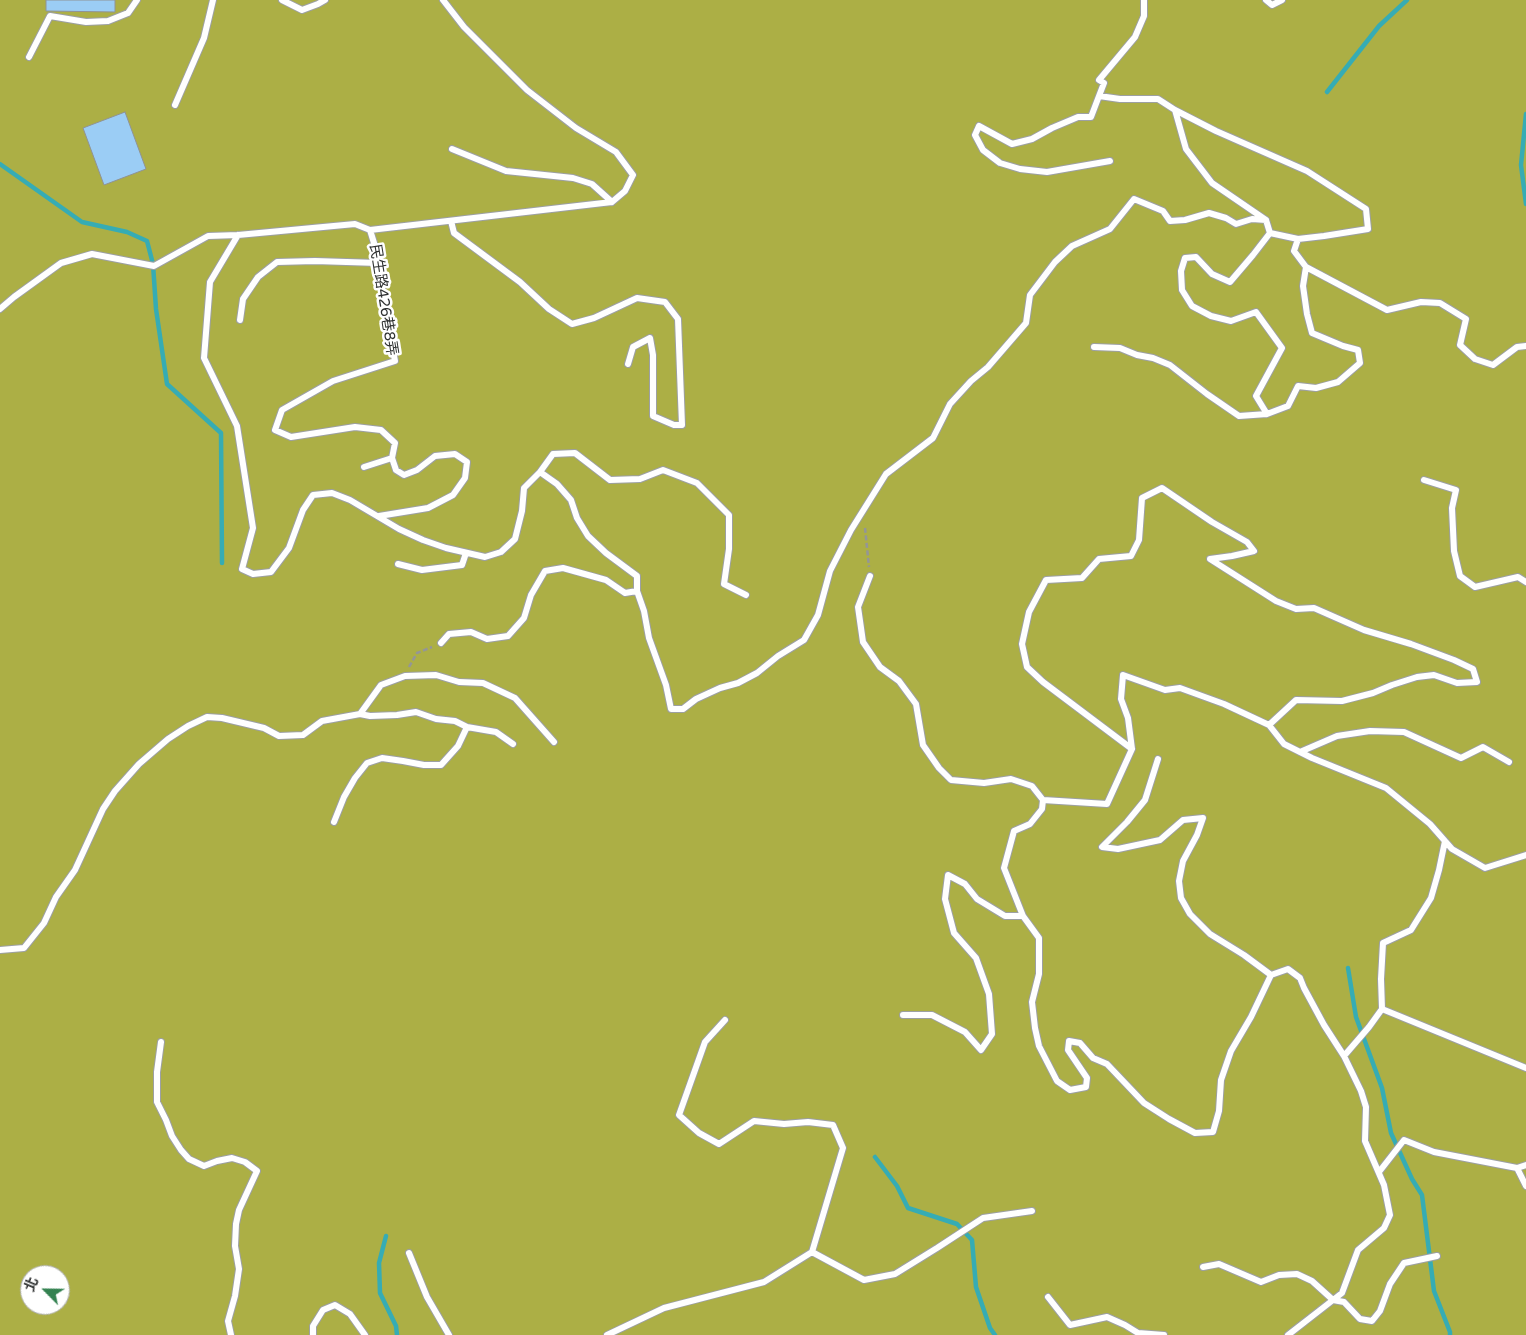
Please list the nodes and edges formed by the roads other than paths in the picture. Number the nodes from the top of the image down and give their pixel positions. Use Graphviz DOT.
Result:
graph roads {
  1 [pos="137,0"];
  2 [pos="213,0"];
  3 [pos="282,0"];
  4 [pos="325,0"];
  5 [pos="443,0"];
  6 [pos="1144,0"];
  7 [pos="1266,0"];
  8 [pos="1282,0"];
  9 [pos="28,57"];
  10 [pos="1099,96"];
  11 [pos="175,105"];
  12 [pos="1175,110"];
  13 [pos="452,149"];
  14 [pos="1110,161"];
  15 [pos="612,202"];
  16 [pos="1266,220"];
  17 [pos="451,221"];
  18 [pos="370,230"];
  19 [pos="1270,232"];
  20 [pos="238,234"];
  21 [pos="1298,239"];
  22 [pos="378,263"];
  23 [pos="1306,268"];
  24 [pos="0,309"];
  25 [pos="240,320"];
  26 [pos="1094,346"];
  27 [pos="1526,346"];
  28 [pos="628,364"];
  29 [pos="1267,414"];
  30 [pos="392,458"];
  31 [pos="364,467"];
  32 [pos="540,472"];
  33 [pos="1424,480"];
  34 [pos="379,516"];
  35 [pos="466,553"];
  36 [pos="398,564"];
  37 [pos="870,576"];
  38 [pos="1526,582"];
  39 [pos="637,591"];
  40 [pos="746,595"];
  41 [pos="441,643"];
  42 [pos="360,714"];
  43 [pos="1268,725"];
  44 [pos="467,727"];
  45 [pos="554,742"];
  46 [pos="513,744"];
  47 [pos="1132,749"];
  48 [pos="1300,752"];
  49 [pos="1158,760"];
  50 [pos="1509,762"];
  51 [pos="1043,800"];
  52 [pos="334,822"];
  53 [pos="1445,841"];
  54 [pos="1526,855"];
  55 [pos="1023,916"];
  56 [pos="0,950"];
  57 [pos="1270,975"];
  58 [pos="1382,1009"];
  59 [pos="903,1015"];
  60 [pos="725,1020"];
  61 [pos="161,1042"];
  62 [pos="1344,1056"];
  63 [pos="1526,1068"];
  64 [pos="1526,1165"];
  65 [pos="1516,1168"];
  66 [pos="1379,1172"];
  67 [pos="1526,1186"];
  68 [pos="1032,1211"];
  69 [pos="812,1252"];
  70 [pos="409,1253"];
  71 [pos="1437,1256"];
  72 [pos="1203,1267"];
  73 [pos="1048,1297"];
  74 [pos="1334,1300"];
  75 [pos="231,1335"];
  76 [pos="313,1335"];
  77 [pos="365,1335"];
  78 [pos="450,1335"];
  79 [pos="607,1335"];
  80 [pos="1164,1335"];
  81 [pos="1288,1335"];
  1 -- 9 [label="lane"];
  2 -- 11 [label="lane"];
  3 -- 4 [label="lane"];
  5 -- 15 [label="lane"];
  6 -- 10 [label="lane"];
  7 -- 8 [label="lane"];
  10 -- 12 [label="lane"];
  10 -- 14 [label="lane"];
  12 -- 16 [label="lane"];
  12 -- 21 [label="lane"];
  13 -- 15 [label="lane"];
  15 -- 17 [label="lane"];
  16 -- 19 [label="lane"];
  16 -- 39 [label="lane"];
  17 -- 18 [label="lane"];
  17 -- 28 [label="lane"];
  18 -- 20 [label="lane, 民生路426巷8弄"];
  18 -- 22 [label="lane, 民生路426巷8弄"];
  19 -- 21 [label="lane"];
  19 -- 29 [label="lane"];
  20 -- 24 [label="lane, 民生路426巷8弄"];
  20 -- 34 [label="lane"];
  21 -- 23 [label="lane"];
  22 -- 25 [label="lane"];
  22 -- 30 [label="lane, 民生路426巷8弄"];
  23 -- 27 [label="lane"];
  23 -- 29 [label="lane"];
  26 -- 29 [label="lane"];
  30 -- 31 [label="lane"];
  30 -- 34 [label="lane"];
  32 -- 35 [label="lane"];
  32 -- 39 [label="lane"];
  32 -- 40 [label="lane"];
  33 -- 38 [label="lane"];
  34 -- 35 [label="lane"];
  35 -- 36 [label="lane"];
  37 -- 51 [label="lane"];
  39 -- 41 [label="lane"];
  42 -- 44 [label="lane"];
  42 -- 45 [label="lane"];
  42 -- 56 [label="lane"];
  43 -- 47 [label="lane"];
  43 -- 47 [label="lane"];
  43 -- 48 [label="lane"];
  44 -- 46 [label="lane"];
  44 -- 52 [label="lane"];
  47 -- 51 [label="lane"];
  48 -- 50 [label="lane"];
  48 -- 53 [label="lane"];
  49 -- 57 [label="lane"];
  51 -- 55 [label="lane"];
  53 -- 54 [label="lane"];
  53 -- 58 [label="lane"];
  55 -- 57 [label="lane"];
  55 -- 59 [label="lane"];
  57 -- 62 [label="lane"];
  58 -- 62 [label="lane"];
  58 -- 63 [label="lane"];
  60 -- 69 [label="lane"];
  61 -- 75 [label="lane"];
  62 -- 66 [label="lane"];
  64 -- 65 [label="lane"];
  65 -- 66 [label="lane"];
  65 -- 67 [label="lane"];
  66 -- 74 [label="lane"];
  68 -- 69 [label="lane"];
  69 -- 79 [label="lane"];
  70 -- 78 [label="lane"];
  71 -- 74 [label="lane"];
  72 -- 74 [label="lane"];
  73 -- 80 [label="lane"];
  74 -- 81 [label="lane"];
  76 -- 77 [label="lane"];
}
